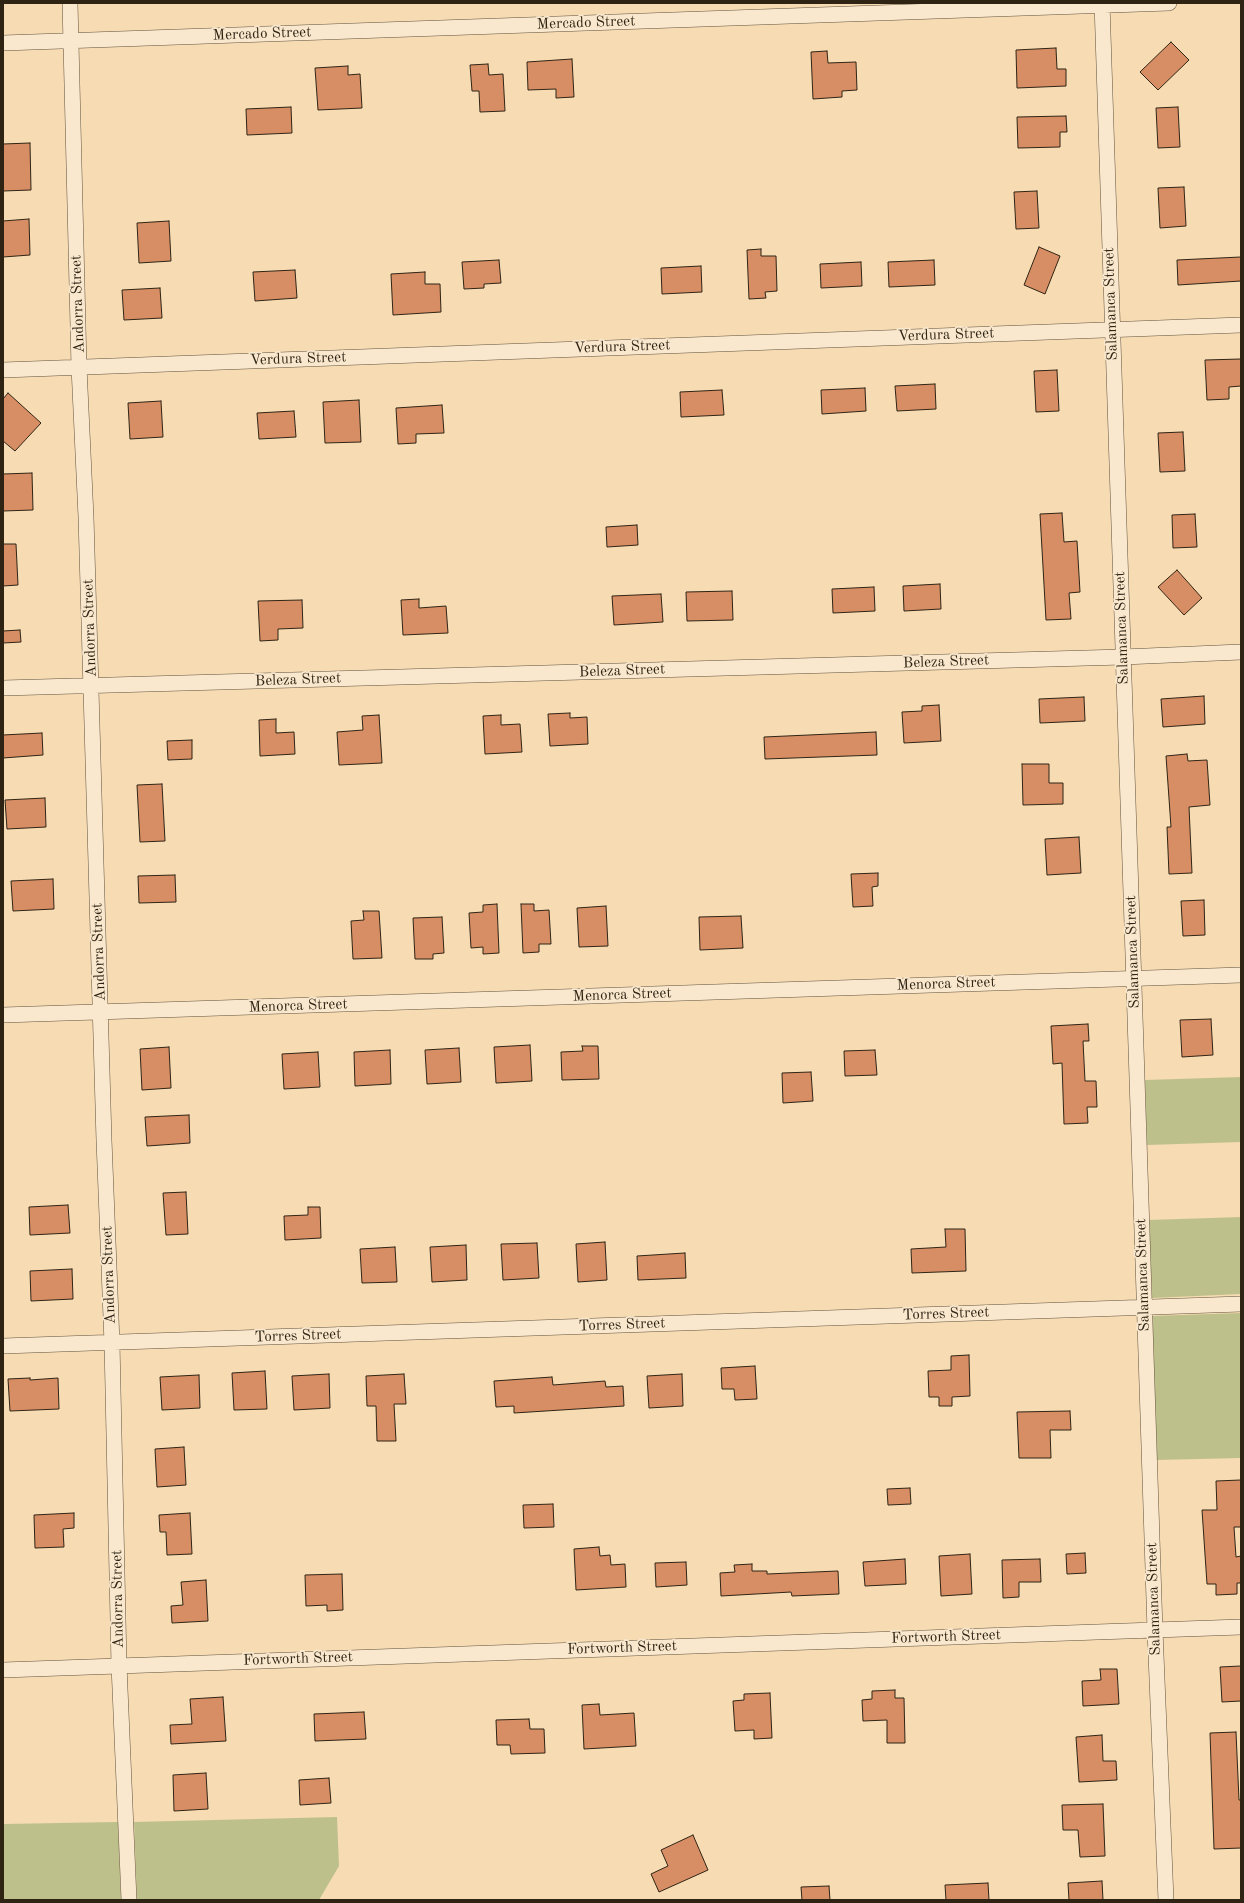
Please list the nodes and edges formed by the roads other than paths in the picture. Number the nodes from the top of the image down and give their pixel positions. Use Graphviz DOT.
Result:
graph roads {
  1 [pos="70,3"];
  2 [pos="1169,3"];
  3 [pos="1102,4"];
  4 [pos="70,40"];
  5 [pos="3,43"];
  6 [pos="1241,324"];
  7 [pos="1112,329"];
  8 [pos="79,368"];
  9 [pos="3,370"];
  10 [pos="1241,652"];
  11 [pos="1123,657"];
  12 [pos="92,685"];
  13 [pos="3,688"];
  14 [pos="1241,975"];
  15 [pos="1134,978"];
  16 [pos="100,1012"];
  17 [pos="3,1015"];
  18 [pos="1241,1304"];
  19 [pos="1144,1307"];
  20 [pos="112,1343"];
  21 [pos="3,1346"];
  22 [pos="1241,1627"];
  23 [pos="1155,1630"];
  24 [pos="119,1665"];
  25 [pos="3,1670"];
  26 [pos="129,1900"];
  27 [pos="1166,1900"];
  1 -- 4 [label="street, Andorra Street"];
  2 -- 3 [label="street, Mercado Street"];
  3 -- 4 [label="street, Mercado Street"];
  3 -- 7 [label="street, Salamanca Street"];
  4 -- 5 [label="street, Mercado Street"];
  4 -- 8 [label="street, Andorra Street"];
  6 -- 7 [label="street, Verdura Street"];
  7 -- 8 [label="street, Verdura Street"];
  7 -- 11 [label="street, Salamanca Street"];
  8 -- 9 [label="street, Verdura Street"];
  8 -- 12 [label="street, Andorra Street"];
  10 -- 11 [label="street, Beleza Street"];
  11 -- 12 [label="street, Beleza Street"];
  11 -- 15 [label="street, Salamanca Street"];
  12 -- 13 [label="street, Beleza Street"];
  12 -- 16 [label="street, Andorra Street"];
  14 -- 15 [label="street, Menorca Street"];
  15 -- 16 [label="street, Menorca Street"];
  15 -- 19 [label="street, Salamanca Street"];
  16 -- 17 [label="street, Menorca Street"];
  16 -- 20 [label="street, Andorra Street"];
  18 -- 19 [label="street, Torres Street"];
  19 -- 20 [label="street, Torres Street"];
  19 -- 23 [label="street, Salamanca Street"];
  20 -- 21 [label="street, Torres Street"];
  20 -- 24 [label="street, Andorra Street"];
  22 -- 23 [label="street, Fortworth Street"];
  23 -- 24 [label="street, Fortworth Street"];
  23 -- 27 [label="street, Salamanca Street"];
  24 -- 25 [label="street, Fortworth Street"];
  24 -- 26 [label="street, Andorra Street"];
}
